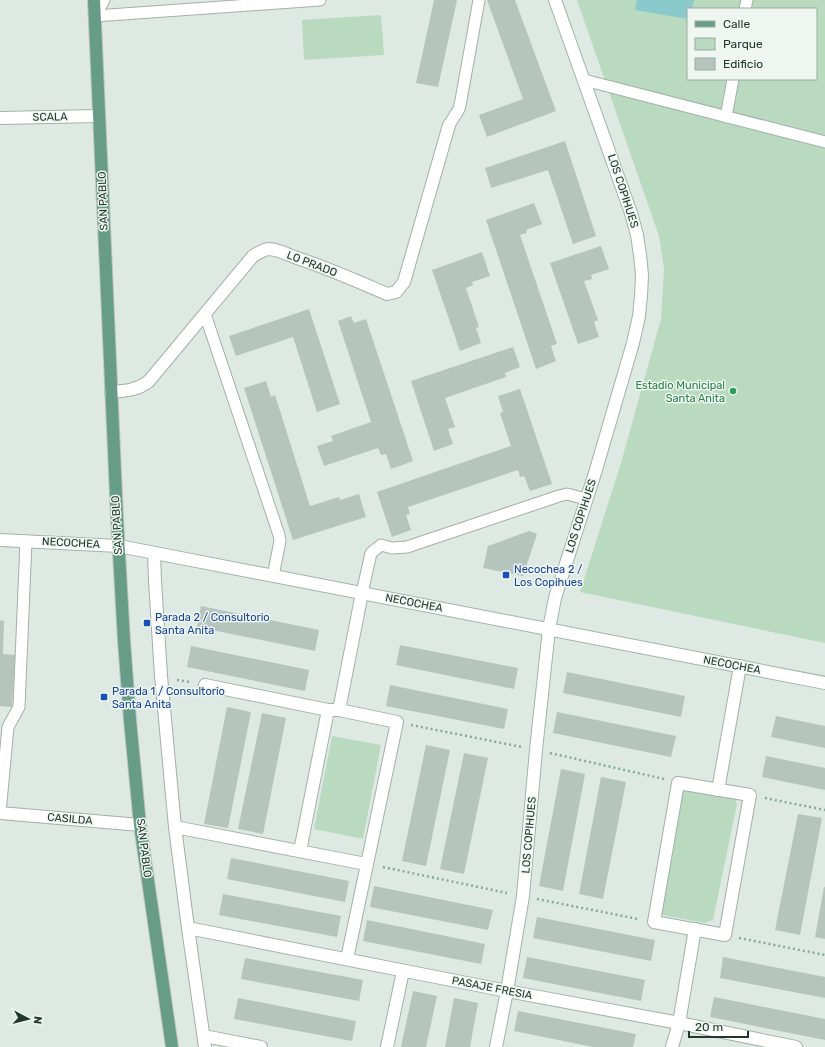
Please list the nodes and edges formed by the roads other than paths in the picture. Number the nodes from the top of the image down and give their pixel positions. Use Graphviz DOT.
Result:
graph roads {
  1 [pos="94,0"];
  2 [pos="104,0"];
  3 [pos="320,0"];
  4 [pos="479,0"];
  5 [pos="555,0"];
  6 [pos="95,16"];
  7 [pos="584,80"];
  8 [pos="733,80"];
  9 [pos="99,116"];
  10 [pos="726,116"];
  11 [pos="0,118"];
  12 [pos="449,125"];
  13 [pos="825,142"];
  14 [pos="205,314"];
  15 [pos="111,392"];
  16 [pos="586,499"];
  17 [pos="0,540"];
  18 [pos="26,542"];
  19 [pos="119,546"];
  20 [pos="154,553"];
  21 [pos="273,576"];
  22 [pos="362,593"];
  23 [pos="549,629"];
  24 [pos="740,666"];
  25 [pos="825,683"];
  26 [pos="205,685"];
  27 [pos="334,710"];
  28 [pos="718,790"];
  29 [pos="0,813"];
  30 [pos="140,825"];
  31 [pos="175,827"];
  32 [pos="300,851"];
  33 [pos="366,864"];
  34 [pos="188,928"];
  35 [pos="695,929"];
  36 [pos="347,959"];
  37 [pos="402,971"];
  38 [pos="507,991"];
  39 [pos="679,1023"];
  40 [pos="204,1042"];
  41 [pos="172,1047"];
  42 [pos="261,1047"];
  43 [pos="387,1047"];
  44 [pos="496,1047"];
  45 [pos="672,1047"];
  46 [pos="796,1047"];
  1 -- 6 [label="main road, SAN PABLO"];
  2 -- 6 [label="lane"];
  3 -- 6 [label="lane"];
  4 -- 12 [label="lane"];
  5 -- 7 [label="street, LOS COPIHUES"];
  6 -- 9 [label="main road, SAN PABLO"];
  7 -- 10 [label="lane"];
  7 -- 16 [label="street, LOS COPIHUES"];
  8 -- 10 [label="lane"];
  9 -- 11 [label="street, SCALA"];
  9 -- 15 [label="main road, SAN PABLO"];
  10 -- 13 [label="lane"];
  12 -- 14 [label="street, LO PRADO"];
  14 -- 15 [label="street, LO PRADO"];
  14 -- 21 [label="lane"];
  15 -- 19 [label="main road, SAN PABLO"];
  16 -- 22 [label="lane"];
  16 -- 23 [label="street, LOS COPIHUES"];
  17 -- 18 [label="street, NECOCHEA"];
  18 -- 19 [label="street, NECOCHEA"];
  18 -- 29 [label="lane"];
  19 -- 20 [label="street, NECOCHEA"];
  19 -- 30 [label="main road, SAN PABLO"];
  20 -- 21 [label="street, NECOCHEA"];
  20 -- 31 [label="street"];
  21 -- 22 [label="street, NECOCHEA"];
  22 -- 23 [label="street, NECOCHEA"];
  22 -- 27 [label="street"];
  23 -- 24 [label="street, NECOCHEA"];
  23 -- 38 [label="street, LOS COPIHUES"];
  24 -- 25 [label="street, NECOCHEA"];
  24 -- 28 [label="street"];
  26 -- 27 [label="street"];
  27 -- 32 [label="street"];
  27 -- 33 [label="street"];
  28 -- 35 [label="street"];
  28 -- 35 [label="street"];
  29 -- 30 [label="street, CASILDA"];
  30 -- 41 [label="main road, SAN PABLO"];
  31 -- 32 [label="street"];
  31 -- 34 [label="street"];
  32 -- 33 [label="street"];
  33 -- 36 [label="street"];
  34 -- 36 [label="street, PASAJE FRESIA"];
  34 -- 40 [label="street"];
  35 -- 39 [label="street"];
  36 -- 37 [label="street, PASAJE FRESIA"];
  37 -- 38 [label="street, PASAJE FRESIA"];
  37 -- 43 [label="street"];
  38 -- 39 [label="street, PASAJE FRESIA"];
  38 -- 44 [label="street, LOS COPIHUES"];
  39 -- 45 [label="street"];
  39 -- 46 [label="street, PASAJE FRESIA"];
  40 -- 42 [label="street"];
}
